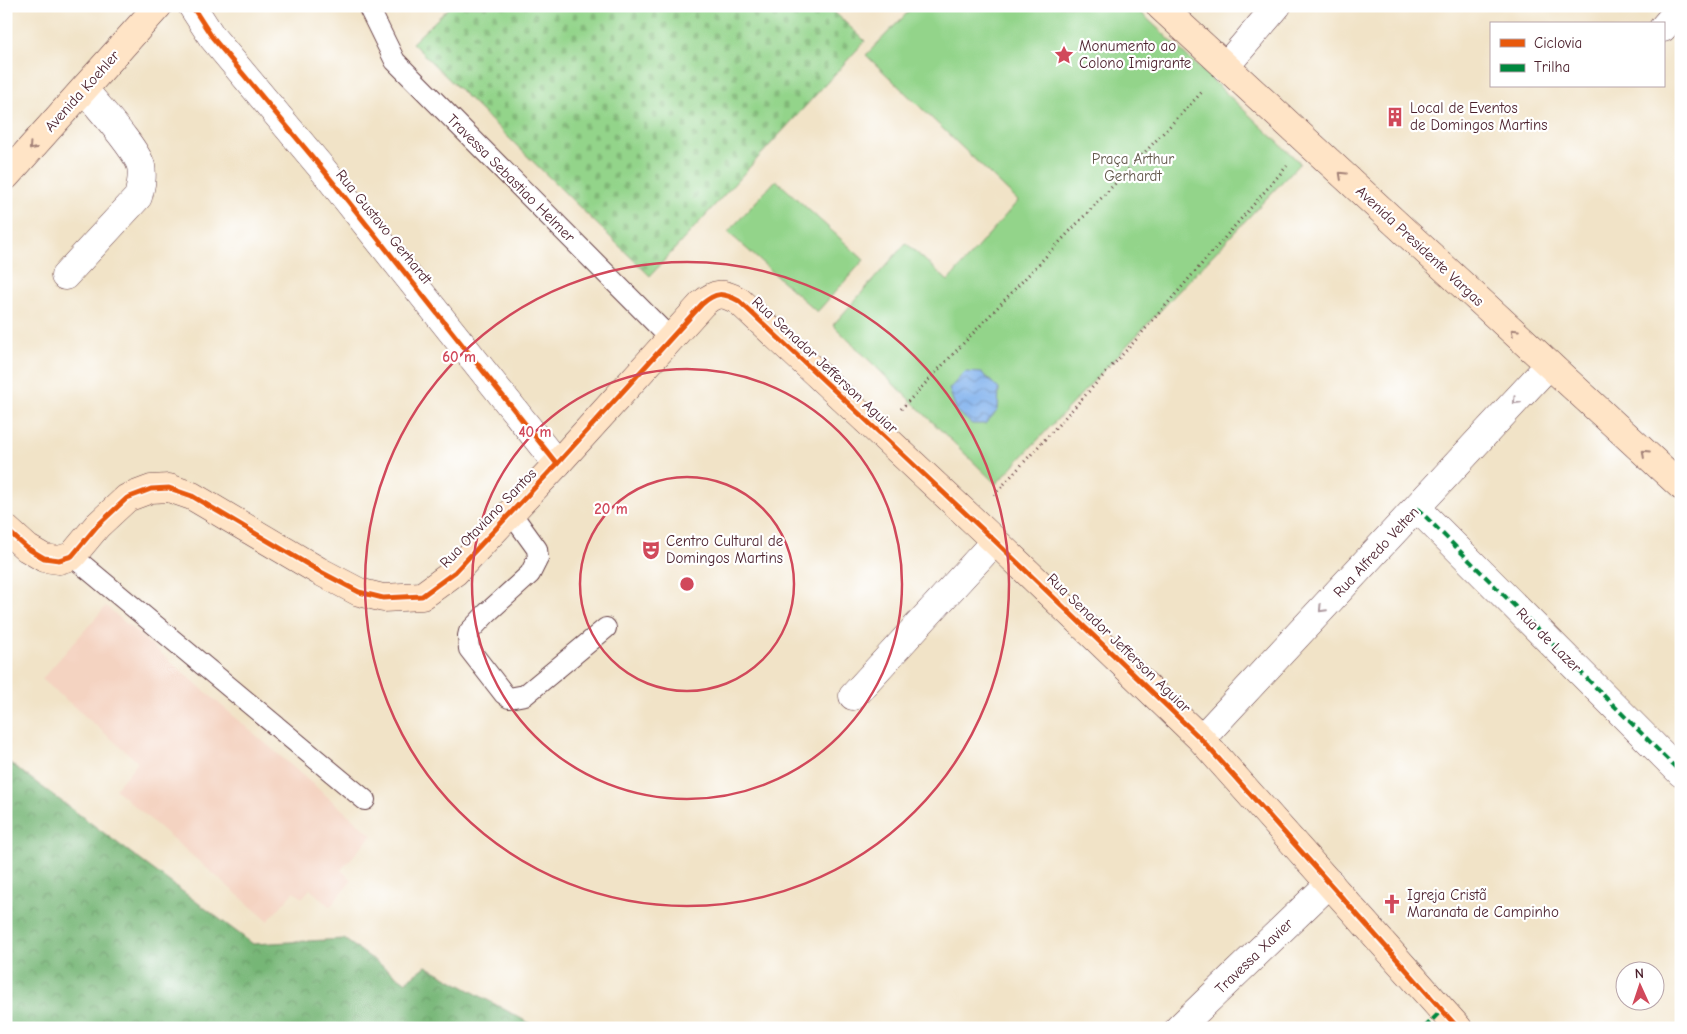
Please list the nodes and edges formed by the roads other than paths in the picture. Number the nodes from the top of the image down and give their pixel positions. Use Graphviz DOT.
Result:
graph roads {
  1 [pos="158,6"];
  2 [pos="192,6"];
  3 [pos="368,6"];
  4 [pos="1160,6"];
  5 [pos="1278,6"];
  6 [pos="1681,7"];
  7 [pos="1664,27"];
  8 [pos="1226,67"];
  9 [pos="84,89"];
  10 [pos="6,176"];
  11 [pos="65,276"];
  12 [pos="739,301"];
  13 [pos="670,338"];
  14 [pos="1550,365"];
  15 [pos="557,464"];
  16 [pos="1681,486"];
  17 [pos="1417,508"];
  18 [pos="511,513"];
  19 [pos="6,529"];
  20 [pos="995,541"];
  21 [pos="72,556"];
  22 [pos="606,628"];
  23 [pos="854,696"];
  24 [pos="1201,739"];
  25 [pos="1681,773"];
  26 [pos="365,800"];
  27 [pos="1330,883"];
  28 [pos="1179,1028"];
  29 [pos="1458,1028"];
  1 -- 9 [label="street, Avenida Koehler"];
  2 -- 15 [label="street, Rua Gustavo Gerhardt"];
  3 -- 13 [label="lane, Travessa Sebastiao Helmer"];
  4 -- 8 [label="street, Avenida Presidente Vargas"];
  5 -- 8 [label="street"];
  6 -- 7 [label="street"];
  14 -- 8 [label="street, Avenida Presidente Vargas, one-way"];
  9 -- 10 [label="street, Avenida Koehler, one-way"];
  9 -- 11 [label="street"];
  12 -- 13 [label="street, Rua Otaviano Santos"];
  12 -- 20 [label="street, Rua Senador Jefferson Aguiar"];
  13 -- 15 [label="street, Rua Otaviano Santos"];
  16 -- 14 [label="street, Avenida Presidente Vargas, one-way"];
  14 -- 17 [label="street, Rua Alfredo Velten, one-way"];
  15 -- 18 [label="street, Rua Otaviano Santos"];
  17 -- 24 [label="street, Rua Alfredo Velten, one-way"];
  17 -- 25 [label="street, Rua de Lazer"];
  18 -- 21 [label="street, Rua Otaviano Santos"];
  18 -- 22 [label="lane"];
  19 -- 21 [label="street"];
  20 -- 23 [label="street"];
  20 -- 24 [label="street, Rua Senador Jefferson Aguiar"];
  21 -- 26 [label="lane"];
  24 -- 27 [label="street, Rua Senador Jefferson Aguiar"];
  27 -- 28 [label="street, Travessa Xavier"];
  27 -- 29 [label="street, Rua Senador Jefferson Aguiar"];
}
